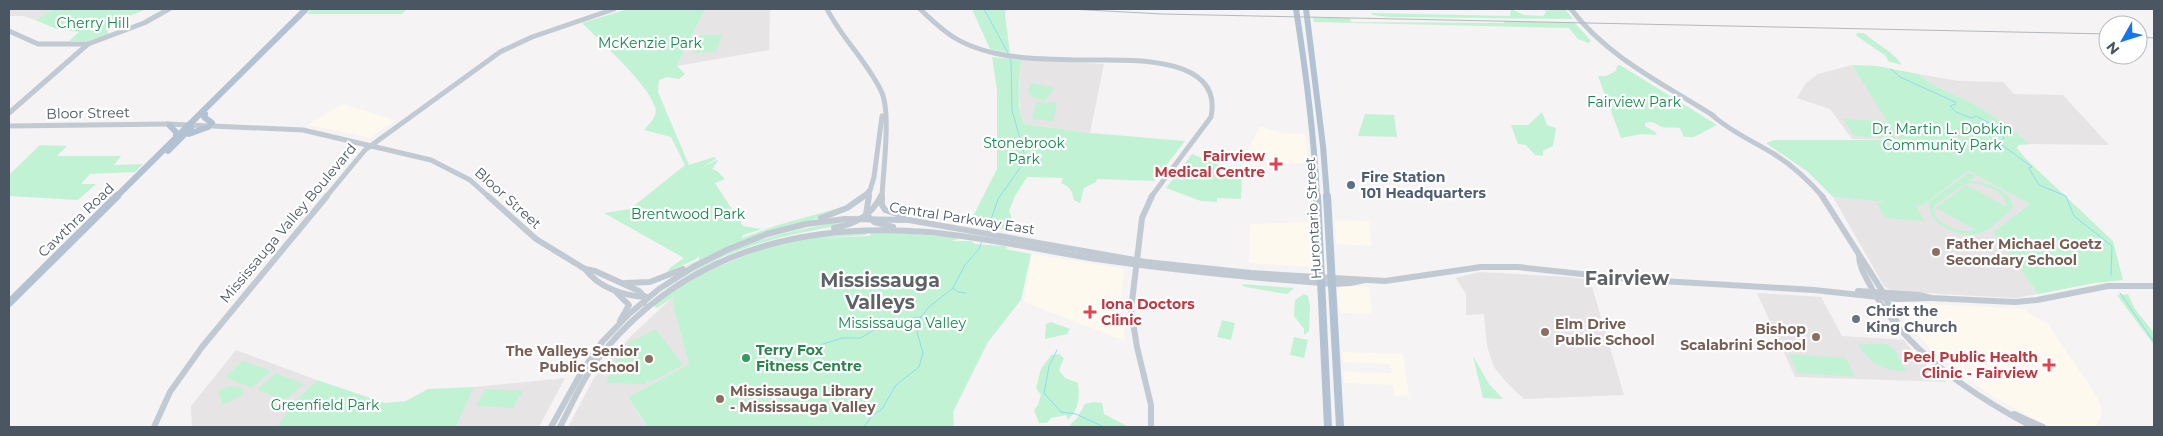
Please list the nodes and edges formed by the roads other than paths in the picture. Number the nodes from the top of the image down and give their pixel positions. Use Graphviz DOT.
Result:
graph roads {
  1 [pos="169,9"];
  2 [pos="306,9"];
  3 [pos="614,9"];
  4 [pos="828,9"];
  5 [pos="920,9"];
  6 [pos="1296,9"];
  7 [pos="1306,9"];
  8 [pos="1571,9"];
  9 [pos="9,31"];
  10 [pos="88,44"];
  11 [pos="882,94"];
  12 [pos="210,106"];
  13 [pos="9,113"];
  14 [pos="204,114"];
  15 [pos="191,124"];
  16 [pos="169,125"];
  17 [pos="210,125"];
  18 [pos="9,126"];
  19 [pos="179,137"];
  20 [pos="370,146"];
  21 [pos="870,190"];
  22 [pos="882,194"];
  23 [pos="867,217"];
  24 [pos="922,222"];
  25 [pos="802,224"];
  26 [pos="925,232"];
  27 [pos="808,234"];
  28 [pos="976,235"];
  29 [pos="1136,262"];
  30 [pos="697,264"];
  31 [pos="585,270"];
  32 [pos="1321,279"];
  33 [pos="1331,280"];
  34 [pos="616,281"];
  35 [pos="675,285"];
  36 [pos="2154,286"];
  37 [pos="614,290"];
  38 [pos="1879,295"];
  39 [pos="652,296"];
  40 [pos="645,299"];
  41 [pos="9,303"];
  42 [pos="641,312"];
  43 [pos="618,324"];
  44 [pos="2007,412"];
  45 [pos="154,427"];
  46 [pos="552,427"];
  47 [pos="560,427"];
  48 [pos="1151,427"];
  49 [pos="1328,427"];
  50 [pos="1340,427"];
  51 [pos="2033,427"];
  52 [pos="2043,427"];
  1 -- 10 [label="street"];
  2 -- 12 [label="main road, Cawthra Road"];
  3 -- 20 [label="street, Mississauga Valley Boulevard"];
  4 -- 11 [label="street"];
  5 -- 29 [label="street"];
  6 -- 32 [label="main road, Hurontario Street"];
  7 -- 33 [label="main road, Hurontario Street"];
  8 -- 38 [label="street"];
  9 -- 10 [label="street"];
  10 -- 13 [label="street"];
  11 -- 21 [label="street"];
  11 -- 22 [label="street"];
  12 -- 14 [label="main road, Cawthra Road"];
  12 -- 15 [label="main road, Cawthra Road"];
  14 -- 15 [label="main road, Cawthra Road"];
  14 -- 17 [label="main road"];
  15 -- 16 [label="street, Bloor Street"];
  15 -- 17 [label="street, Bloor Street"];
  15 -- 19 [label="main road, Cawthra Road"];
  16 -- 18 [label="street, Bloor Street"];
  16 -- 19 [label="main road"];
  17 -- 19 [label="main road"];
  17 -- 20 [label="street, Bloor Street"];
  19 -- 41 [label="main road, Cawthra Road"];
  20 -- 31 [label="street, Bloor Street"];
  20 -- 45 [label="street, Mississauga Valley Boulevard"];
  21 -- 23 [label="street"];
  21 -- 25 [label="street"];
  22 -- 23 [label="street"];
  22 -- 24 [label="street"];
  23 -- 24 [label="street, Central Parkway East"];
  23 -- 25 [label="street, Central Parkway East"];
  23 -- 26 [label="street"];
  23 -- 27 [label="street"];
  24 -- 28 [label="street, Central Parkway East"];
  25 -- 30 [label="street, Central Parkway East"];
  26 -- 27 [label="street, Central Parkway East"];
  26 -- 28 [label="street, Central Parkway East"];
  27 -- 35 [label="street, Central Parkway East"];
  28 -- 29 [label="street, Central Parkway East"];
  29 -- 32 [label="street, Central Parkway East"];
  29 -- 48 [label="street"];
  30 -- 34 [label="street"];
  30 -- 39 [label="street, Central Parkway East"];
  31 -- 34 [label="street, Bloor Street"];
  31 -- 37 [label="street, Bloor Street"];
  32 -- 33 [label="street, Central Parkway East"];
  32 -- 49 [label="main road, Hurontario Street"];
  33 -- 38 [label="street, Central Parkway East"];
  33 -- 50 [label="main road, Hurontario Street"];
  34 -- 40 [label="street, Bloor Street"];
  35 -- 39 [label="street"];
  35 -- 42 [label="street, Central Parkway East"];
  36 -- 38 [label="street, Central Parkway East"];
  37 -- 40 [label="street"];
  37 -- 43 [label="street"];
  38 -- 44 [label="street"];
  39 -- 40 [label="street, Central Parkway East"];
  40 -- 42 [label="street"];
  40 -- 43 [label="street, Central Parkway East"];
  42 -- 47 [label="street, Central Parkway East"];
  43 -- 46 [label="street, Central Parkway East"];
  44 -- 51 [label="street"];
  44 -- 52 [label="street"];
}
